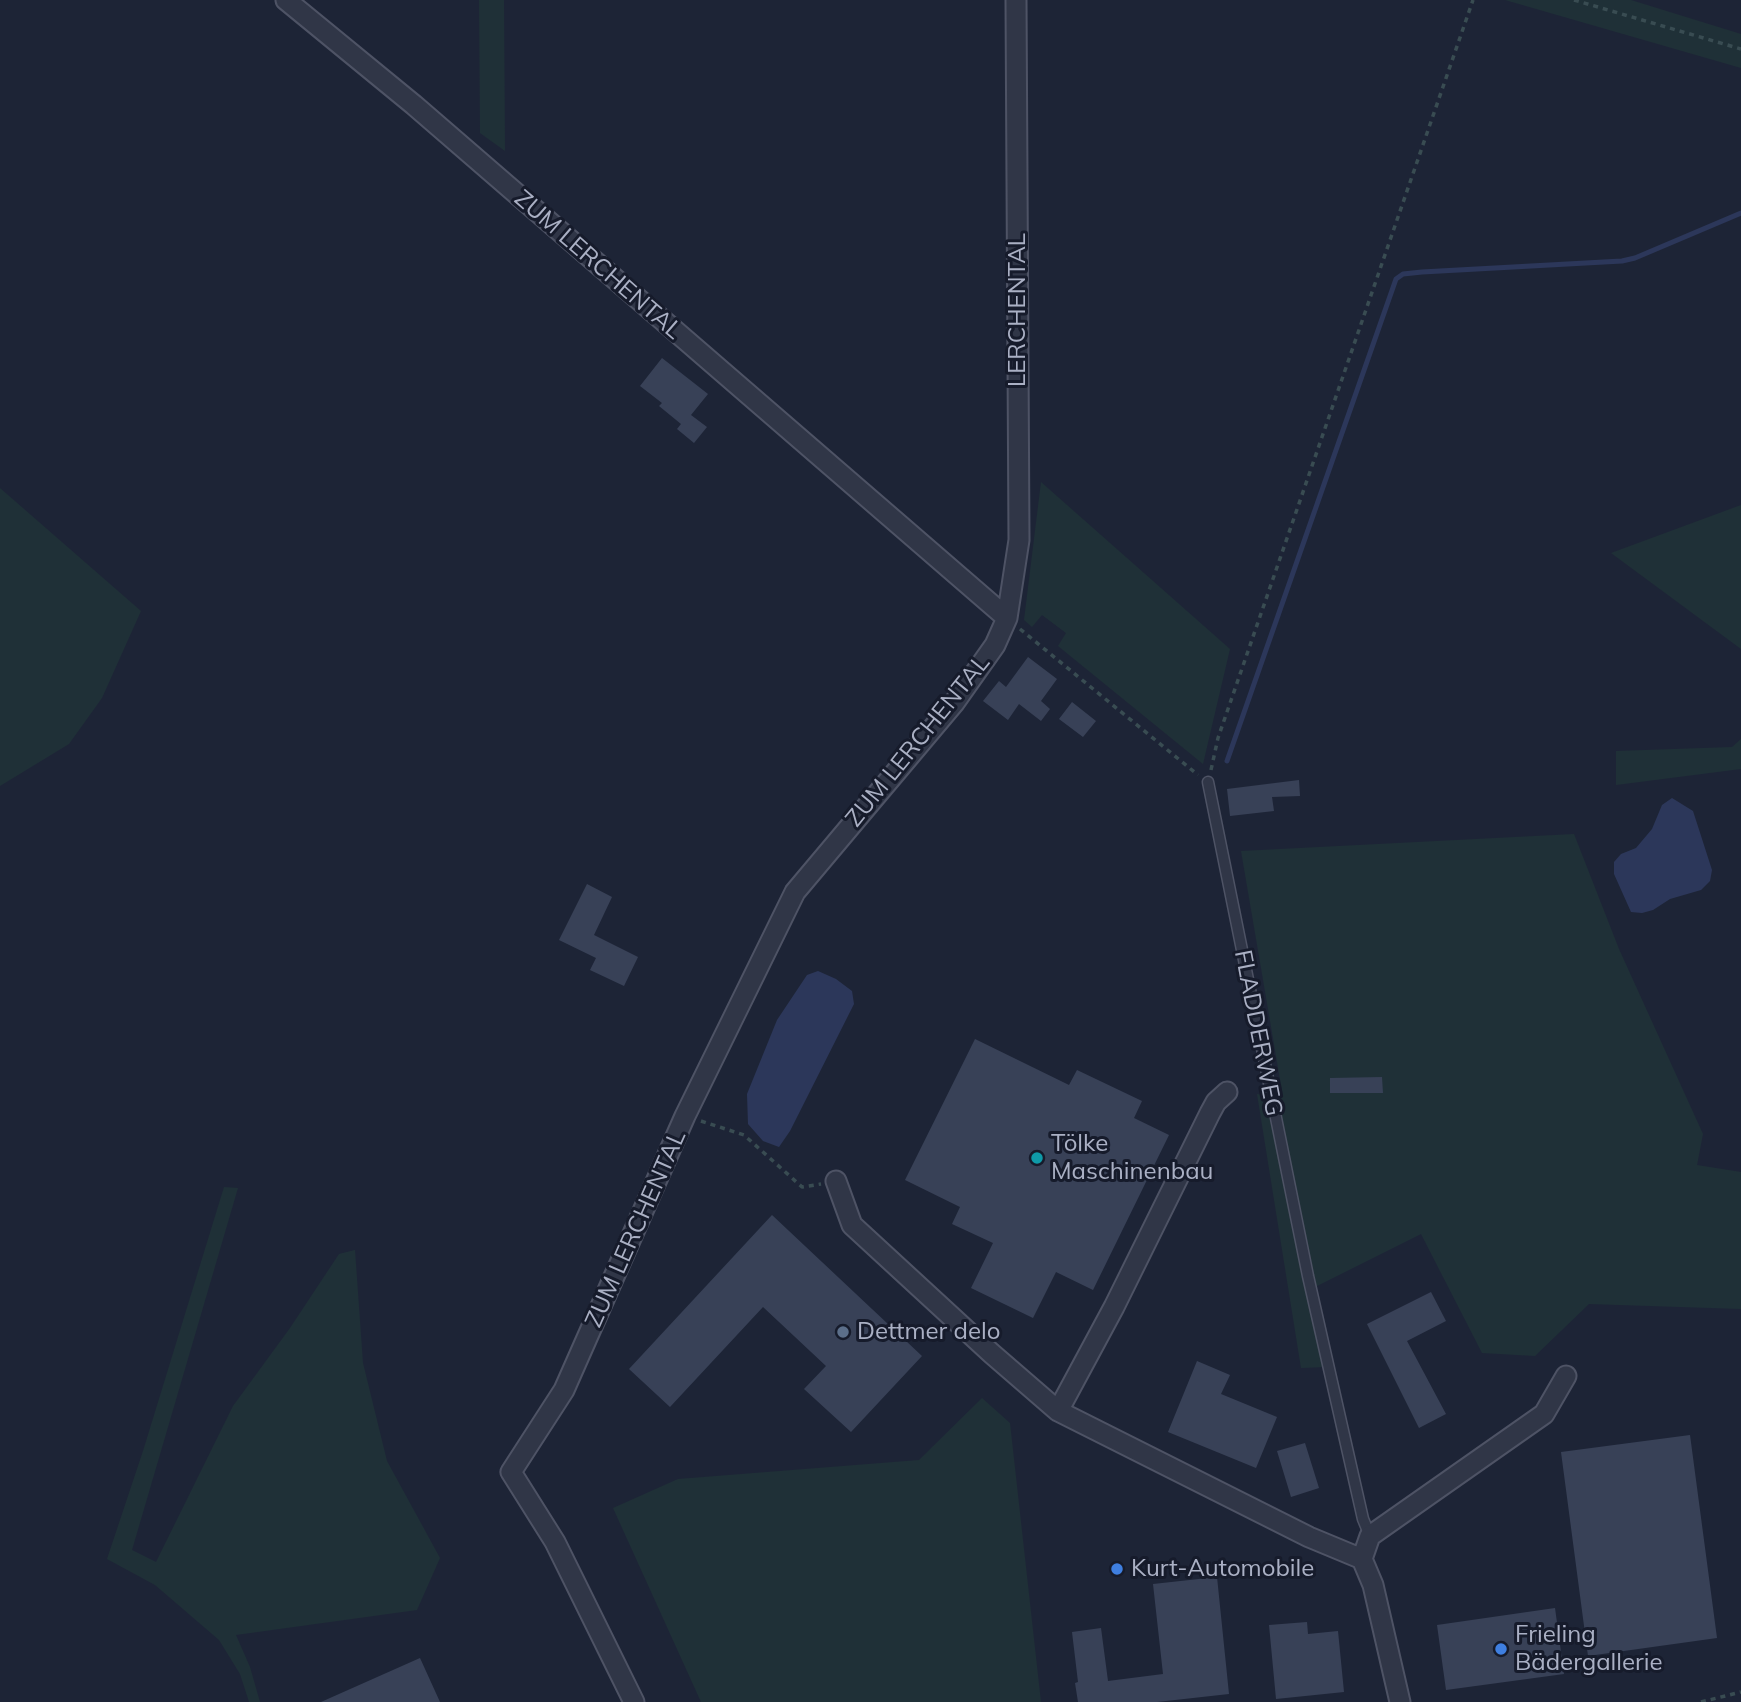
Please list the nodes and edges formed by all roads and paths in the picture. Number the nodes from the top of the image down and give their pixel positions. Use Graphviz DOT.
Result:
graph roads {
  1 [pos="286,0"];
  2 [pos="1016,0"];
  3 [pos="1473,0"];
  4 [pos="1574,0"];
  5 [pos="1741,49"];
  6 [pos="1007,618"];
  7 [pos="1208,782"];
  8 [pos="1227,1092"];
  9 [pos="685,1116"];
  10 [pos="836,1181"];
  11 [pos="1566,1376"];
  12 [pos="1058,1411"];
  13 [pos="1370,1536"];
  14 [pos="1362,1559"];
  15 [pos="1741,1692"];
  16 [pos="634,1702"];
  17 [pos="1400,1702"];
  18 [pos="1701,1702"];
  1 -- 6 [label="street, ZUM LERCHENTAL"];
  2 -- 6 [label="street, LERCHENTAL"];
  3 -- 7 [label="path"];
  4 -- 5 [label="path"];
  6 -- 7 [label="path"];
  6 -- 9 [label="street, ZUM LERCHENTAL"];
  7 -- 13 [label="lane, FLADDERWEG"];
  8 -- 12 [label="street, FLADDERWEG"];
  9 -- 10 [label="path"];
  9 -- 16 [label="street, ZUM LERCHENTAL"];
  10 -- 12 [label="street"];
  11 -- 13 [label="street"];
  12 -- 14 [label="street"];
  13 -- 14 [label="street"];
  14 -- 17 [label="street"];
  15 -- 18 [label="path"];
}
